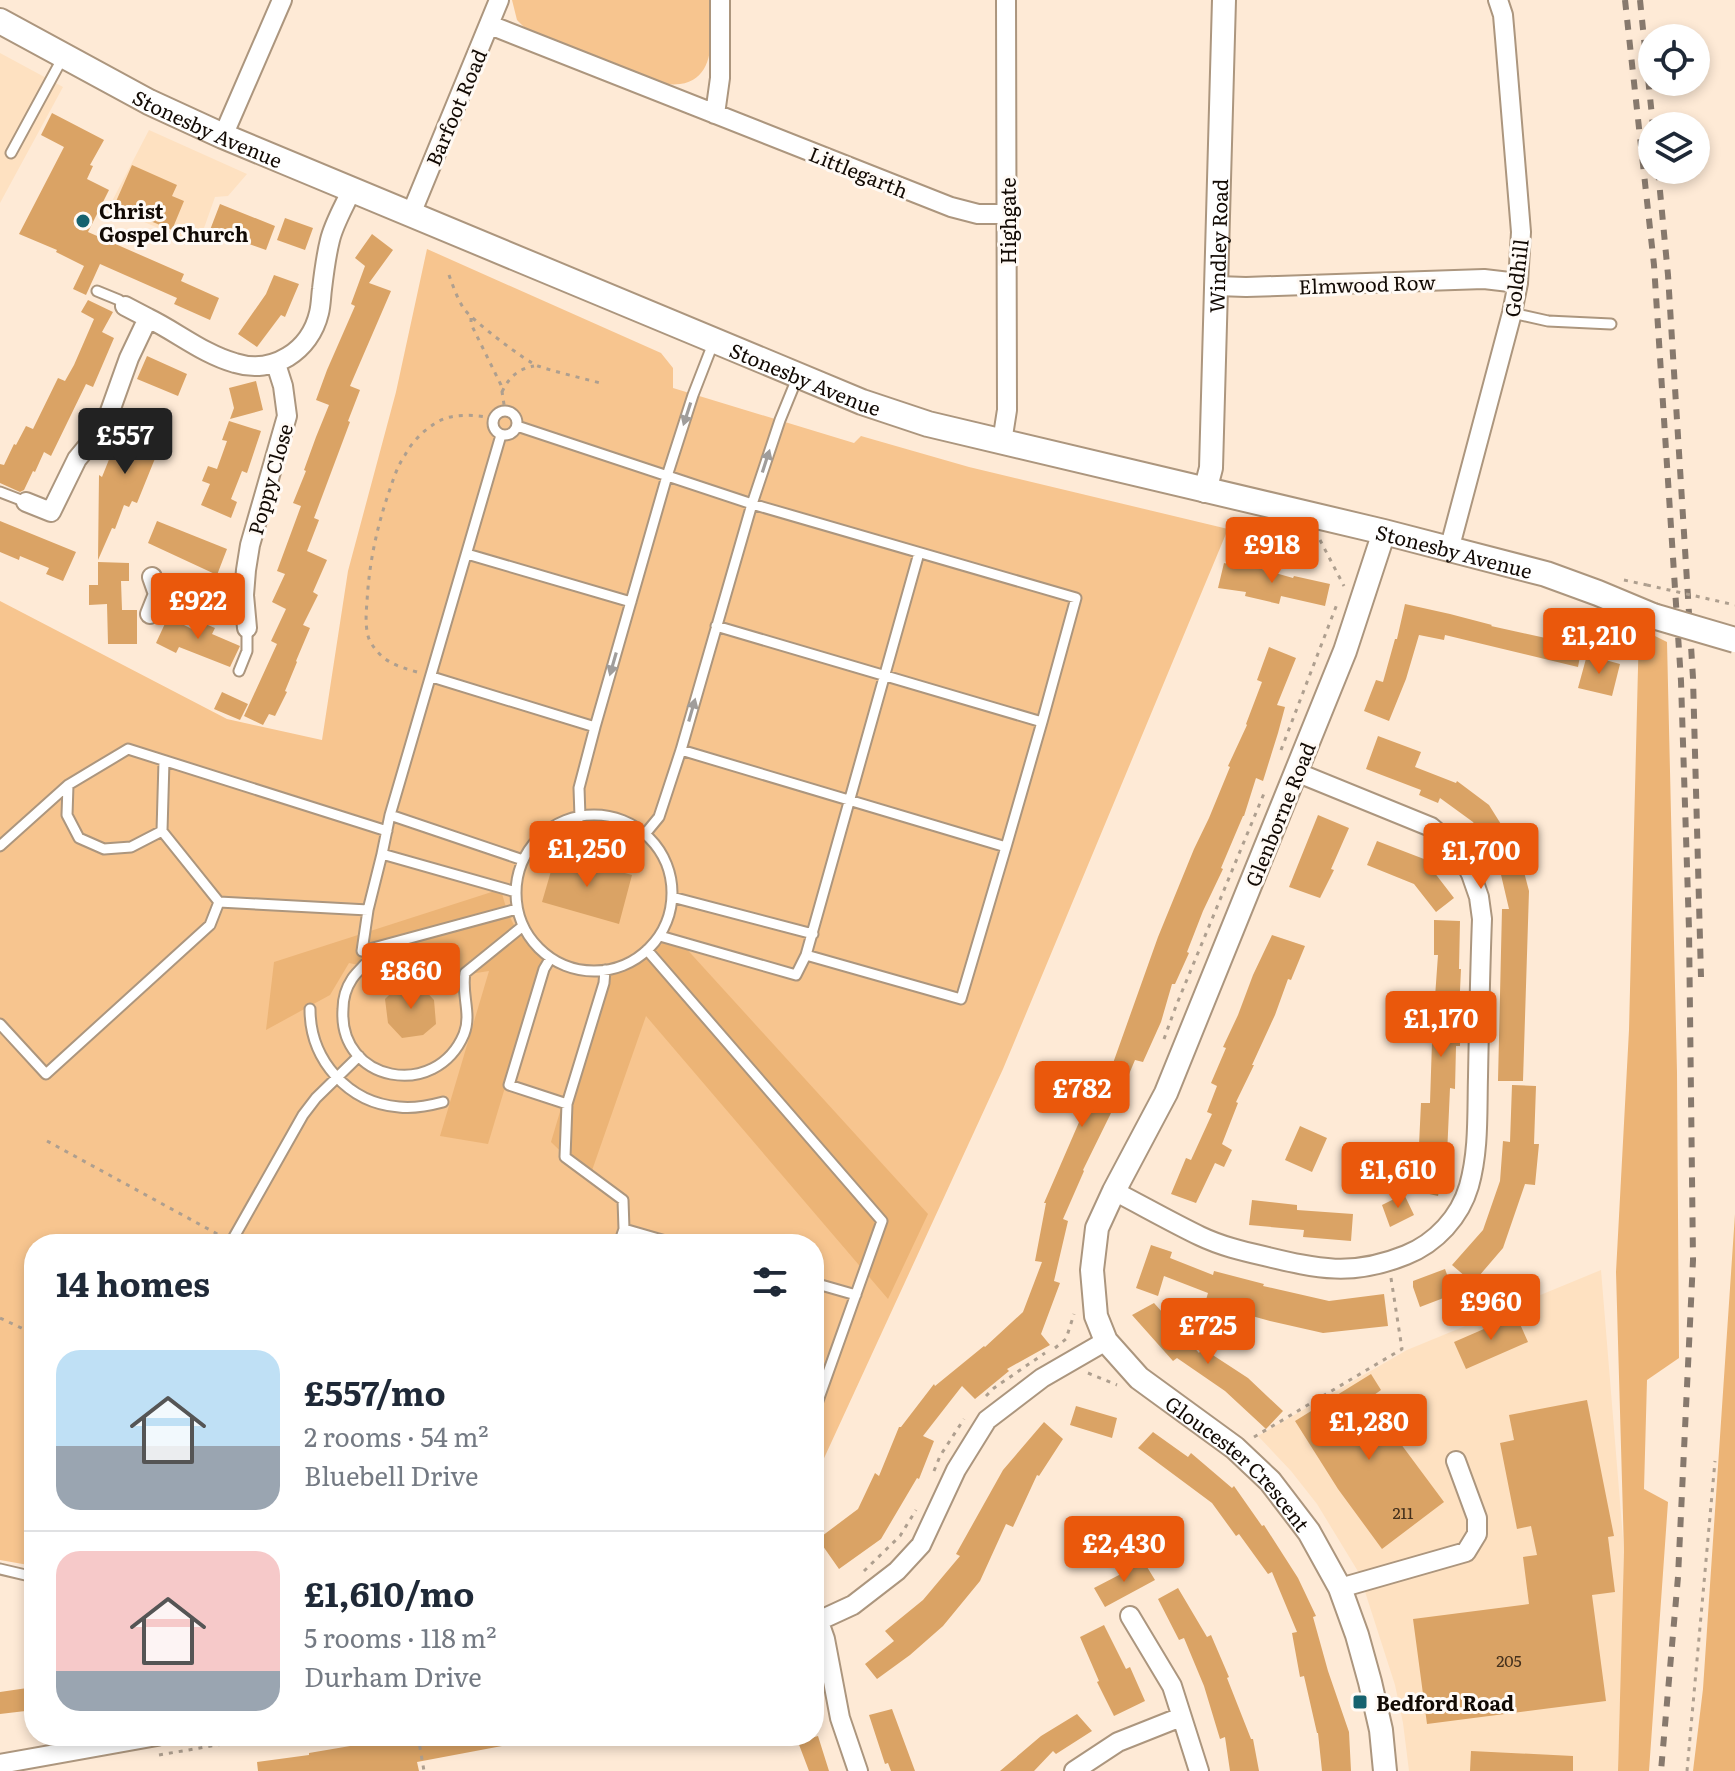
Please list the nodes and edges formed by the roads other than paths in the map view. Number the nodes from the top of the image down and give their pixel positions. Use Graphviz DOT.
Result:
graph roads {
  1 [pos="282,0"];
  2 [pos="499,0"];
  3 [pos="720,0"];
  4 [pos="1006,0"];
  5 [pos="1224,0"];
  6 [pos="1498,0"];
  7 [pos="0,21"];
  8 [pos="490,25"];
  9 [pos="64,56"];
  10 [pos="715,114"];
  11 [pos="223,136"];
  12 [pos="11,153"];
  13 [pos="352,189"];
  14 [pos="411,214"];
  15 [pos="1007,214"];
  16 [pos="1518,283"];
  17 [pos="1217,286"];
  18 [pos="97,291"];
  19 [pos="125,306"];
  20 [pos="1512,313"];
  21 [pos="148,318"];
  22 [pos="1611,324"];
  23 [pos="714,341"];
  24 [pos="276,364"];
  25 [pos="798,376"];
  26 [pos="517,426"];
  27 [pos="501,435"];
  28 [pos="1002,442"];
  29 [pos="667,476"];
  30 [pos="1205,491"];
  31 [pos="0,492"];
  32 [pos="26,502"];
  33 [pos="752,504"];
  34 [pos="1384,532"];
  35 [pos="1449,550"];
  36 [pos="919,553"];
  37 [pos="467,554"];
  38 [pos="244,595"];
  39 [pos="631,602"];
  40 [pos="150,614"];
  41 [pos="716,626"];
  42 [pos="247,628"];
  43 [pos="1735,640"];
  44 [pos="239,671"];
  45 [pos="885,675"];
  46 [pos="432,677"];
  47 [pos="1042,722"];
  48 [pos="595,727"];
  49 [pos="681,750"];
  50 [pos="164,761"];
  51 [pos="1296,772"];
  52 [pos="68,785"];
  53 [pos="849,800"];
  54 [pos="390,815"];
  55 [pos="580,817"];
  56 [pos="162,831"];
  57 [pos="387,831"];
  58 [pos="645,834"];
  59 [pos="0,846"];
  60 [pos="1006,847"];
  61 [pos="382,854"];
  62 [pos="523,860"];
  63 [pos="516,892"];
  64 [pos="672,897"];
  65 [pos="219,902"];
  66 [pos="517,909"];
  67 [pos="368,910"];
  68 [pos="523,926"];
  69 [pos="813,934"];
  70 [pos="660,936"];
  71 [pos="647,950"];
  72 [pos="806,955"];
  73 [pos="550,959"];
  74 [pos="364,965"];
  75 [pos="605,970"];
  76 [pos="310,1009"];
  77 [pos="0,1024"];
  78 [pos="359,1056"];
  79 [pos="336,1077"];
  80 [pos="1166,1093"];
  81 [pos="443,1102"];
  82 [pos="567,1104"];
  83 [pos="1114,1191"];
  84 [pos="624,1229"];
  85 [pos="235,1234"];
  86 [pos="622,1234"];
  87 [pos="641,1234"];
  88 [pos="824,1286"];
  89 [pos="856,1295"];
  90 [pos="1106,1341"];
  91 [pos="824,1384"];
  92 [pos="1456,1461"];
  93 [pos="0,1569"];
  94 [pos="24,1575"];
  95 [pos="1340,1588"];
  96 [pos="1130,1616"];
  97 [pos="824,1618"];
  98 [pos="824,1637"];
  99 [pos="1181,1717"];
  100 [pos="101,1746"];
  101 [pos="0,1764"];
  102 [pos="858,1771"];
  103 [pos="1074,1771"];
  104 [pos="1199,1771"];
  105 [pos="1385,1771"];
  1 -- 11 [label="street"];
  2 -- 8 [label="street, Barfoot Road"];
  3 -- 10 [label="street"];
  4 -- 15 [label="street, Highgate"];
  5 -- 17 [label="street, Windley Road"];
  6 -- 16 [label="street, Goldhill"];
  7 -- 9 [label="main road, Stonesby Avenue"];
  8 -- 10 [label="street, Littlegarth"];
  8 -- 14 [label="street, Barfoot Road"];
  9 -- 11 [label="main road, Stonesby Avenue"];
  9 -- 12 [label="lane"];
  10 -- 15 [label="street, Littlegarth"];
  11 -- 13 [label="main road, Stonesby Avenue"];
  13 -- 14 [label="main road, Stonesby Avenue"];
  13 -- 24 [label="street"];
  14 -- 23 [label="main road, Stonesby Avenue"];
  15 -- 28 [label="street, Highgate"];
  16 -- 17 [label="street, Elmwood Row"];
  16 -- 20 [label="street, Goldhill"];
  17 -- 30 [label="street, Windley Road"];
  18 -- 19 [label="lane"];
  19 -- 21 [label="street"];
  20 -- 22 [label="lane"];
  20 -- 35 [label="street, Goldhill"];
  21 -- 24 [label="street"];
  21 -- 32 [label="street"];
  23 -- 25 [label="main road, Stonesby Avenue"];
  23 -- 29 [label="lane, one-way"];
  24 -- 38 [label="street, Poppy Close"];
  25 -- 28 [label="main road, Stonesby Avenue"];
  33 -- 25 [label="lane, one-way"];
  26 -- 27 [label="lane"];
  26 -- 27 [label="lane"];
  26 -- 29 [label="lane"];
  27 -- 37 [label="lane"];
  28 -- 30 [label="main road, Stonesby Avenue"];
  29 -- 33 [label="lane"];
  29 -- 39 [label="lane"];
  30 -- 34 [label="main road, Stonesby Avenue"];
  31 -- 32 [label="lane"];
  33 -- 36 [label="lane"];
  33 -- 41 [label="lane"];
  34 -- 35 [label="main road, Stonesby Avenue"];
  34 -- 51 [label="street, Glenborne Road"];
  35 -- 43 [label="main road, Stonesby Avenue, bridge"];
  36 -- 45 [label="lane"];
  36 -- 47 [label="lane"];
  37 -- 39 [label="lane"];
  37 -- 46 [label="lane"];
  38 -- 40 [label="street"];
  38 -- 42 [label="street, Poppy Close"];
  39 -- 48 [label="lane, one-way"];
  41 -- 45 [label="lane"];
  49 -- 41 [label="lane, one-way"];
  42 -- 44 [label="lane, Poppy Close"];
  45 -- 47 [label="lane"];
  45 -- 53 [label="lane"];
  46 -- 48 [label="lane"];
  46 -- 54 [label="lane"];
  47 -- 60 [label="lane"];
  48 -- 55 [label="lane"];
  49 -- 53 [label="lane"];
  49 -- 58 [label="lane"];
  50 -- 52 [label="lane"];
  50 -- 56 [label="lane"];
  50 -- 57 [label="lane"];
  51 -- 80 [label="street, Glenborne Road"];
  51 -- 83 [label="street"];
  52 -- 56 [label="lane"];
  52 -- 59 [label="lane"];
  53 -- 60 [label="lane"];
  53 -- 69 [label="lane"];
  54 -- 57 [label="lane"];
  54 -- 62 [label="lane"];
  55 -- 58 [label="lane"];
  55 -- 62 [label="lane"];
  56 -- 65 [label="lane"];
  57 -- 61 [label="lane"];
  58 -- 64 [label="lane"];
  60 -- 72 [label="lane"];
  61 -- 63 [label="lane"];
  61 -- 67 [label="lane"];
  62 -- 63 [label="lane"];
  63 -- 66 [label="lane"];
  64 -- 69 [label="lane"];
  64 -- 70 [label="lane"];
  65 -- 67 [label="lane"];
  65 -- 77 [label="lane"];
  66 -- 67 [label="lane"];
  66 -- 68 [label="lane"];
  68 -- 73 [label="lane"];
  68 -- 78 [label="lane"];
  69 -- 72 [label="lane"];
  70 -- 71 [label="lane"];
  70 -- 72 [label="lane"];
  71 -- 75 [label="lane"];
  71 -- 89 [label="lane"];
  73 -- 75 [label="lane"];
  73 -- 82 [label="lane"];
  74 -- 78 [label="lane"];
  75 -- 82 [label="lane"];
  76 -- 79 [label="lane"];
  78 -- 79 [label="lane"];
  79 -- 81 [label="lane"];
  79 -- 85 [label="lane"];
  80 -- 83 [label="street, Gloucester Crescent"];
  82 -- 84 [label="lane"];
  83 -- 90 [label="street, Gloucester Crescent"];
  84 -- 86 [label="lane"];
  84 -- 87 [label="lane"];
  88 -- 89 [label="lane"];
  89 -- 91 [label="lane"];
  90 -- 95 [label="street, Gloucester Crescent"];
  90 -- 97 [label="street"];
  92 -- 95 [label="street"];
  93 -- 94 [label="lane"];
  95 -- 105 [label="street, Gloucester Crescent"];
  96 -- 99 [label="street"];
  98 -- 102 [label="street"];
  99 -- 103 [label="street"];
  99 -- 104 [label="street"];
  100 -- 101 [label="street"];
}
